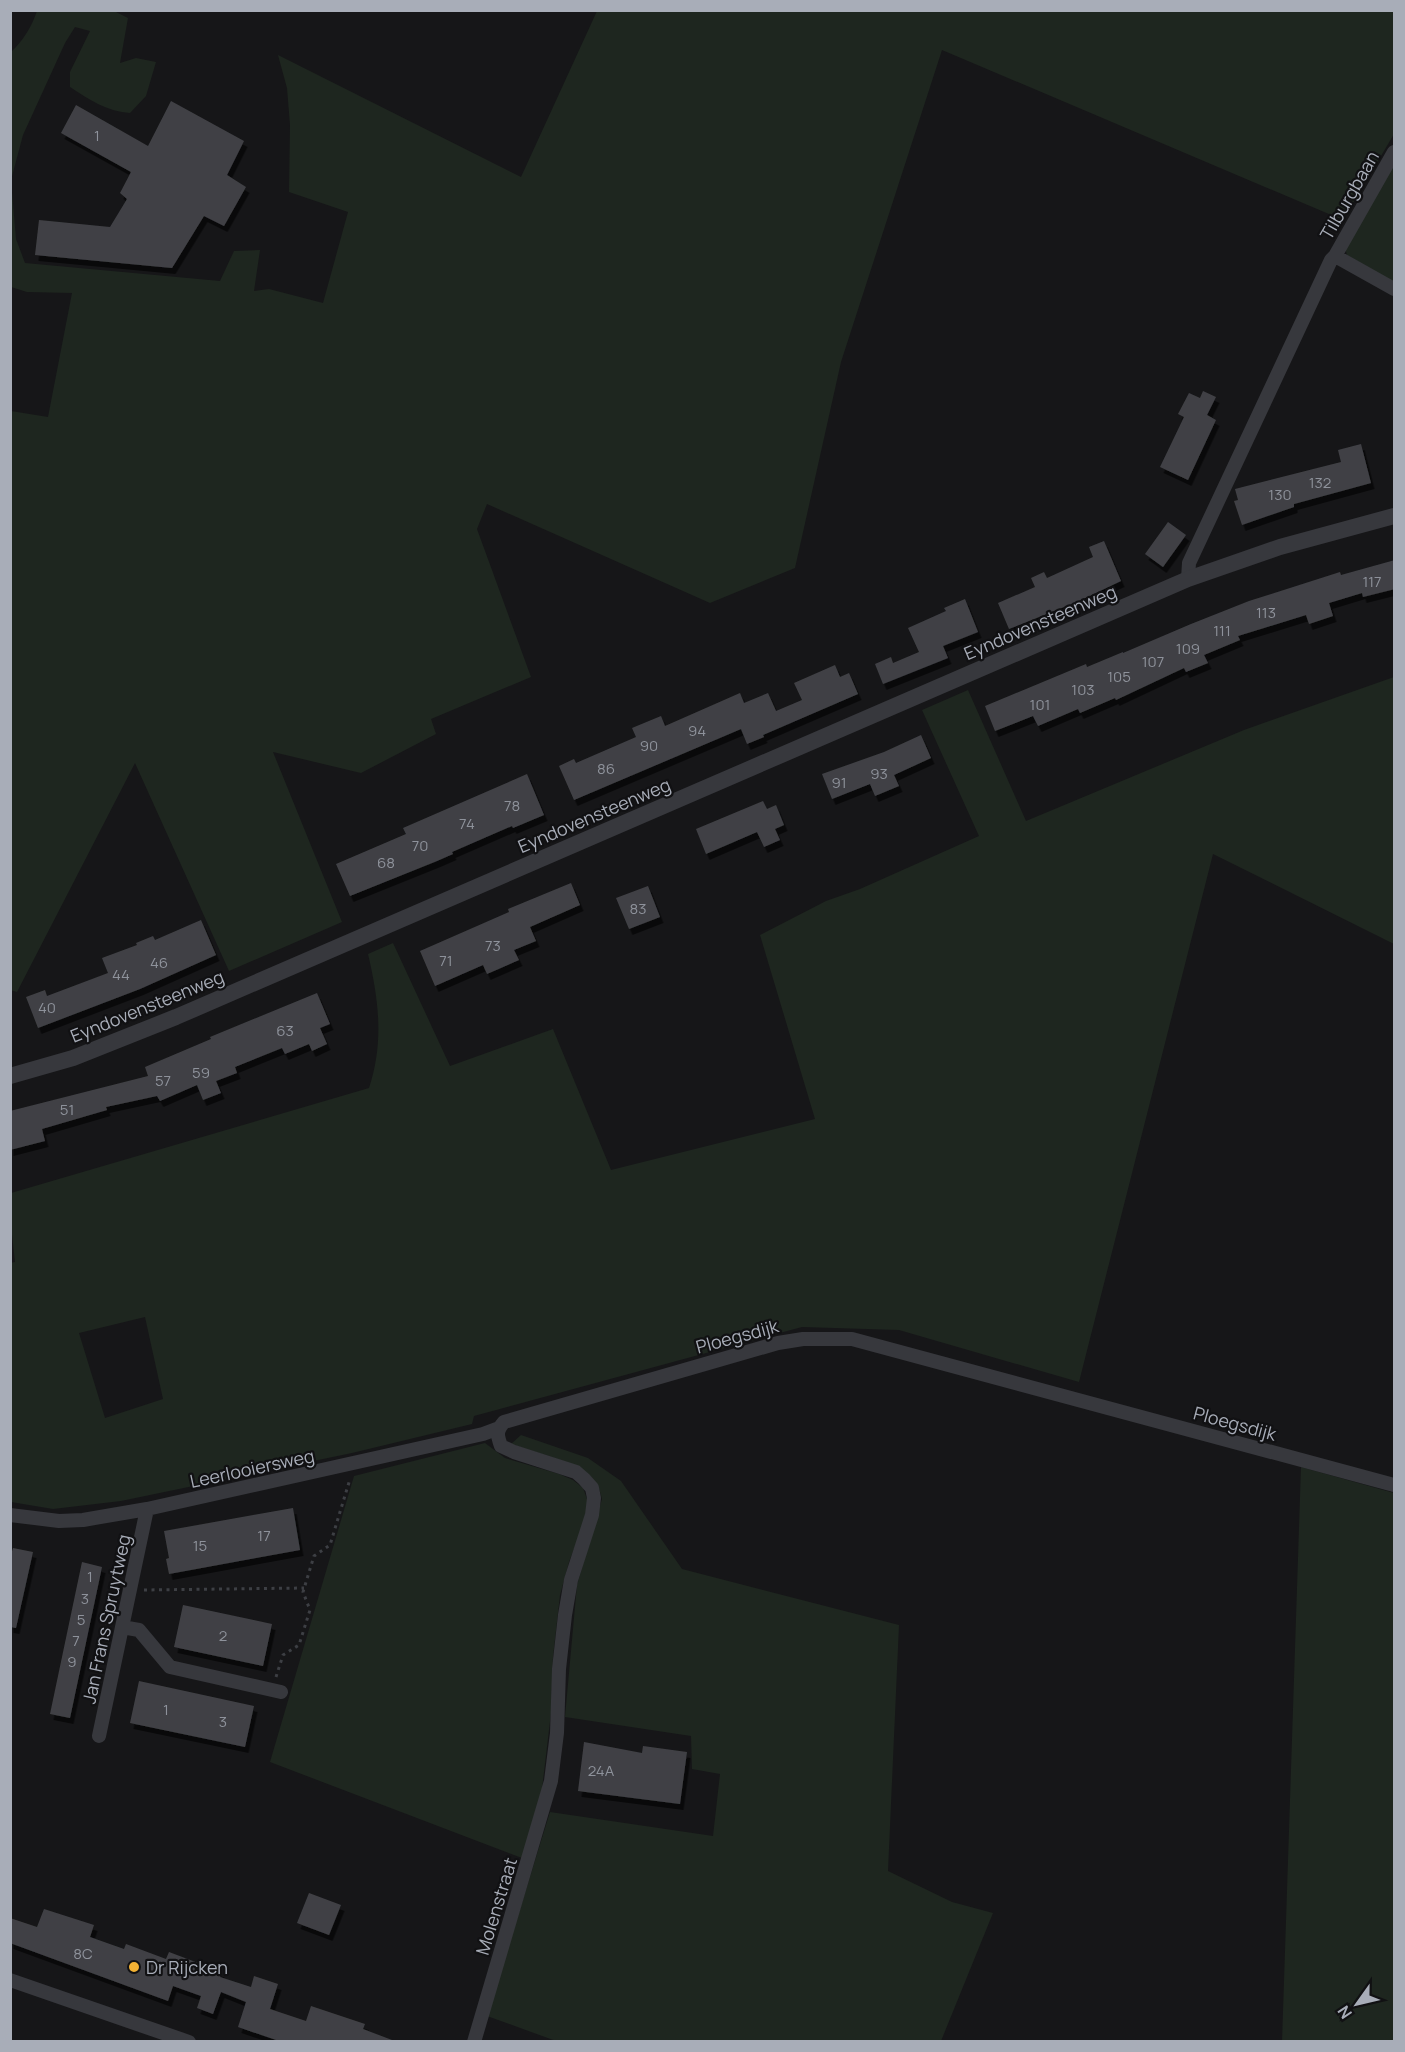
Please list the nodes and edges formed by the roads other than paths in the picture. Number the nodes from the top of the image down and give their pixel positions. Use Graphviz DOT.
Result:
graph roads {
  1 [pos="1395,152"];
  2 [pos="1335,256"];
  3 [pos="1395,289"];
  4 [pos="1395,516"];
  5 [pos="1188,579"];
  6 [pos="10,1076"];
  7 [pos="498,1428"];
  8 [pos="1395,1485"];
  9 [pos="147,1509"];
  10 [pos="10,1515"];
  11 [pos="122,1627"];
  12 [pos="277,1691"];
  13 [pos="99,1736"];
  14 [pos="10,1980"];
  15 [pos="189,2042"];
  16 [pos="474,2042"];
  1 -- 2 [label="street, Tilburgbaan"];
  2 -- 3 [label="street"];
  2 -- 5 [label="street"];
  4 -- 5 [label="street, Eyndovensteenweg"];
  5 -- 6 [label="street, Eyndovensteenweg"];
  7 -- 8 [label="street, Ploegsdijk"];
  7 -- 9 [label="street, Leerlooiersweg"];
  7 -- 16 [label="street, Molenstraat"];
  9 -- 10 [label="street, Leerlooiersweg"];
  9 -- 11 [label="street, Jan Frans Spruytweg"];
  11 -- 12 [label="street"];
  11 -- 13 [label="street, Jan Frans Spruytweg"];
  14 -- 15 [label="street"];
}
